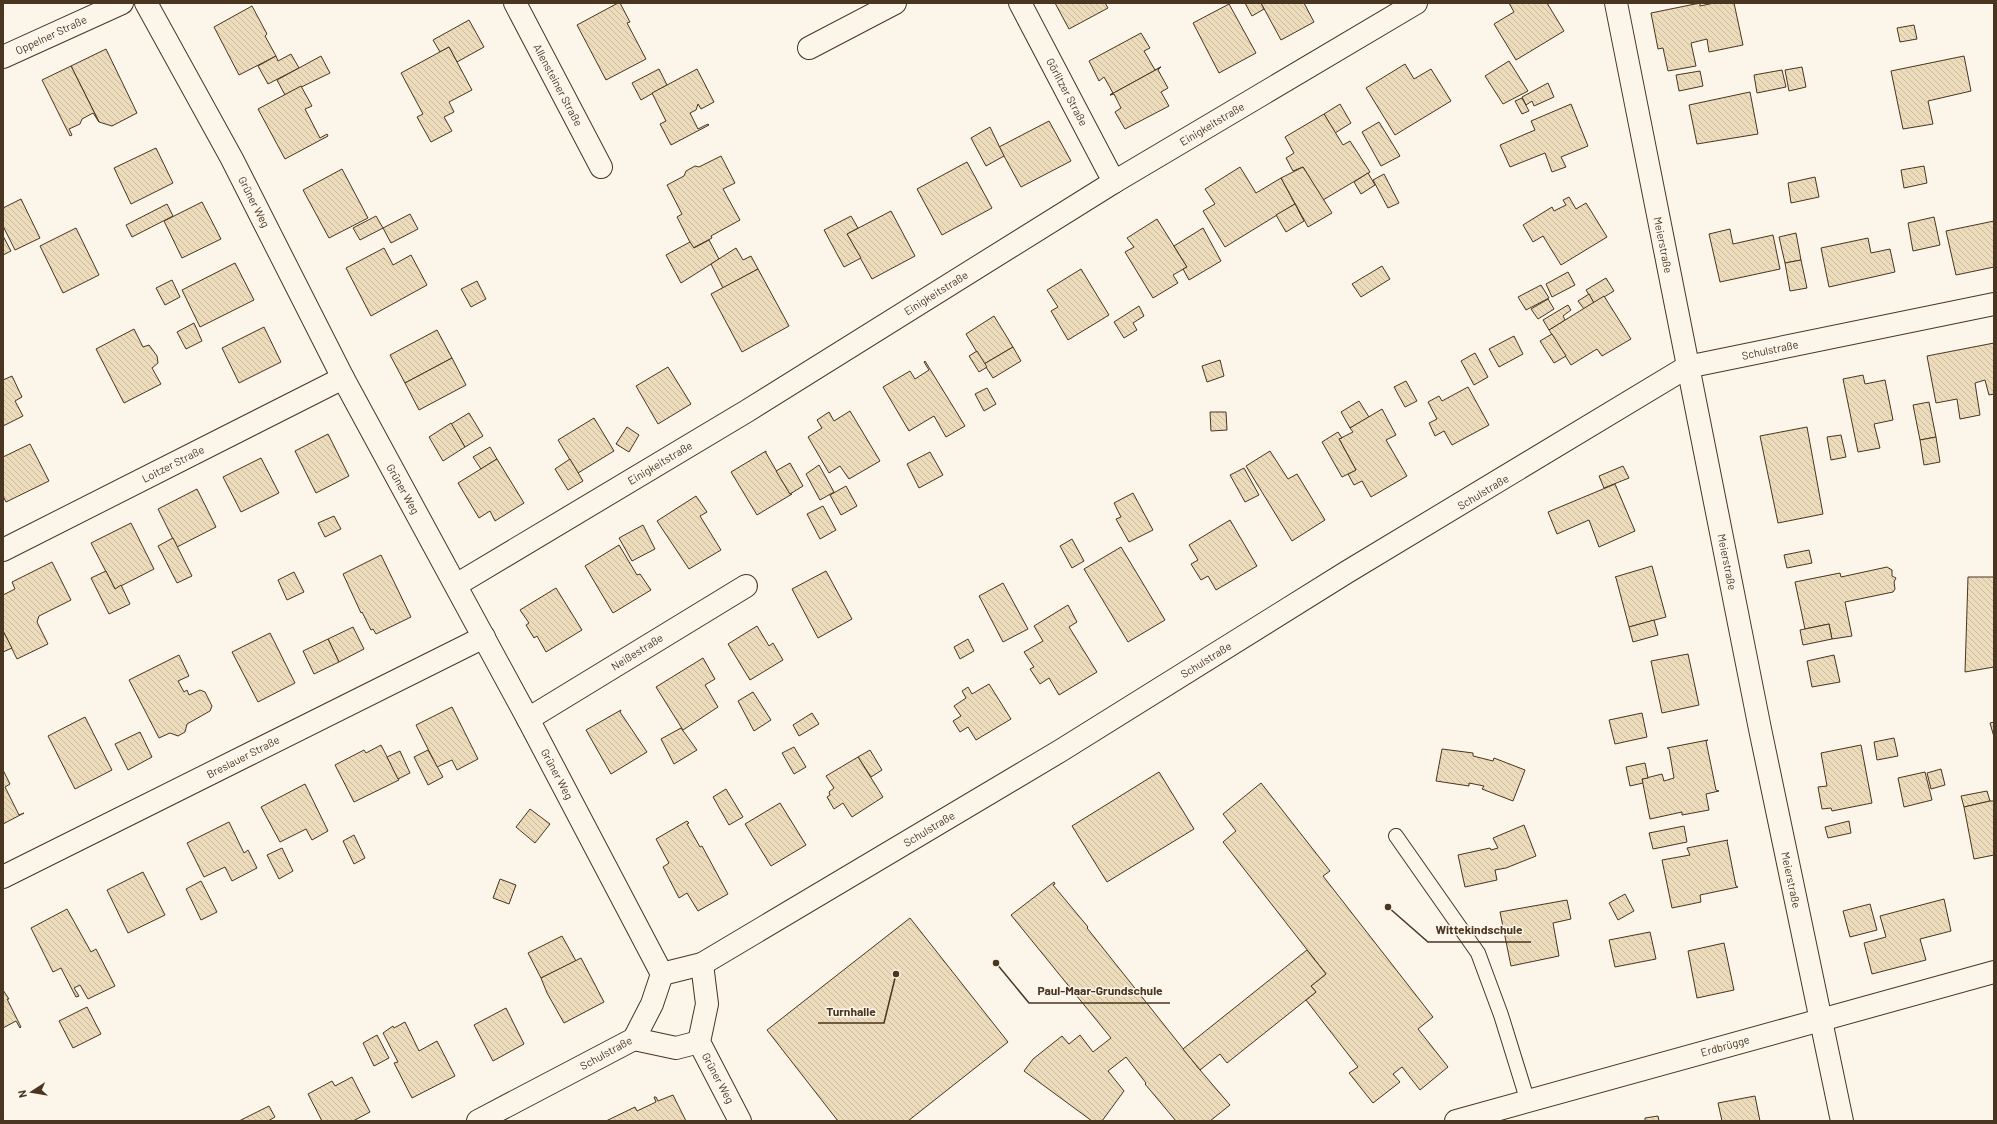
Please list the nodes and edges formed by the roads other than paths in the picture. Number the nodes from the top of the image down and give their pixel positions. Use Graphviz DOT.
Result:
graph roads {
  1 [pos="122,3"];
  2 [pos="146,3"];
  3 [pos="515,3"];
  4 [pos="895,3"];
  5 [pos="1020,3"];
  6 [pos="1416,3"];
  7 [pos="1616,3"];
  8 [pos="809,48"];
  9 [pos="3,57"];
  10 [pos="601,166"];
  11 [pos="1114,182"];
  12 [pos="1994,304"];
  13 [pos="1687,367"];
  14 [pos="343,378"];
  15 [pos="3,550"];
  16 [pos="456,585"];
  17 [pos="746,586"];
  18 [pos="484,637"];
  19 [pos="528,719"];
  20 [pos="1396,836"];
  21 [pos="3,877"];
  22 [pos="702,964"];
  23 [pos="1994,972"];
  24 [pos="662,974"];
  25 [pos="1820,1020"];
  26 [pos="634,1040"];
  27 [pos="699,1042"];
  28 [pos="1528,1102"];
  29 [pos="478,1121"];
  30 [pos="740,1121"];
  31 [pos="1456,1121"];
  32 [pos="1842,1121"];
  1 -- 9 [label="street, Oppelner Straße"];
  2 -- 14 [label="street, Grüner Weg"];
  3 -- 10 [label="street, Allensteiner Straße"];
  4 -- 8 [label="street"];
  5 -- 11 [label="street, Görlitzer Straße"];
  6 -- 11 [label="street, Einigkeitstraße"];
  7 -- 13 [label="street, Meierstraße"];
  11 -- 16 [label="street, Einigkeitstraße"];
  12 -- 13 [label="street, Schulstraße"];
  13 -- 22 [label="street, Schulstraße"];
  13 -- 25 [label="street, Meierstraße"];
  14 -- 15 [label="street, Loitzer Straße"];
  14 -- 16 [label="street, Grüner Weg"];
  16 -- 18 [label="street, Grüner Weg"];
  17 -- 19 [label="street, Neißestraße"];
  18 -- 19 [label="street, Grüner Weg"];
  18 -- 21 [label="street, Breslauer Straße"];
  19 -- 24 [label="street, Grüner Weg"];
  20 -- 28 [label="lane"];
  22 -- 24 [label="street, Schulstraße"];
  22 -- 27 [label="street, Grüner Weg"];
  23 -- 25 [label="street, Erdbrügge"];
  24 -- 26 [label="street, Schulstraße"];
  25 -- 28 [label="street, Erdbrügge"];
  25 -- 32 [label="street, Meierstraße"];
  26 -- 27 [label="street"];
  26 -- 29 [label="street, Schulstraße"];
  27 -- 30 [label="street, Grüner Weg"];
  28 -- 31 [label="street, Erdbrügge"];
}
